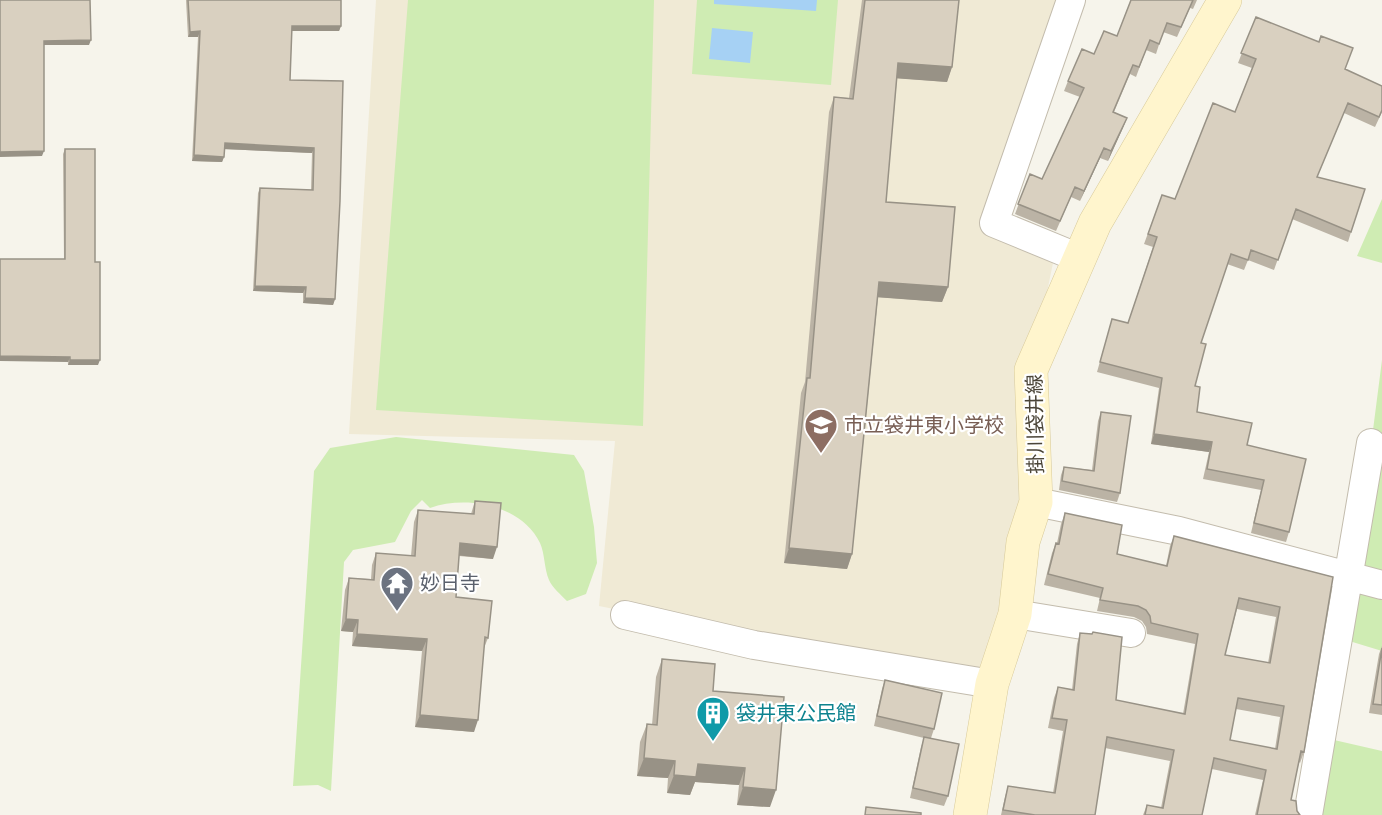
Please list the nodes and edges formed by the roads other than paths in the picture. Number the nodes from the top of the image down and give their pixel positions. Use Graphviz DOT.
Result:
graph roads {
  1 [pos="1071,0"];
  2 [pos="1225,0"];
  3 [pos="1079,258"];
  4 [pos="1371,443"];
  5 [pos="1036,502"];
  6 [pos="1348,577"];
  7 [pos="1382,585"];
  8 [pos="1015,614"];
  9 [pos="625,615"];
  10 [pos="1131,633"];
  11 [pos="992,684"];
  12 [pos="970,815"];
  13 [pos="1308,815"];
  1 -- 3 [label="street"];
  2 -- 3 [label="main road, 掛川袋井線"];
  3 -- 5 [label="main road, 掛川袋井線"];
  4 -- 6 [label="street"];
  5 -- 6 [label="street"];
  5 -- 8 [label="main road, 掛川袋井線"];
  6 -- 7 [label="street"];
  6 -- 13 [label="street"];
  8 -- 10 [label="street"];
  8 -- 11 [label="main road, 掛川袋井線"];
  9 -- 11 [label="street"];
  11 -- 12 [label="main road, 掛川袋井線"];
}
